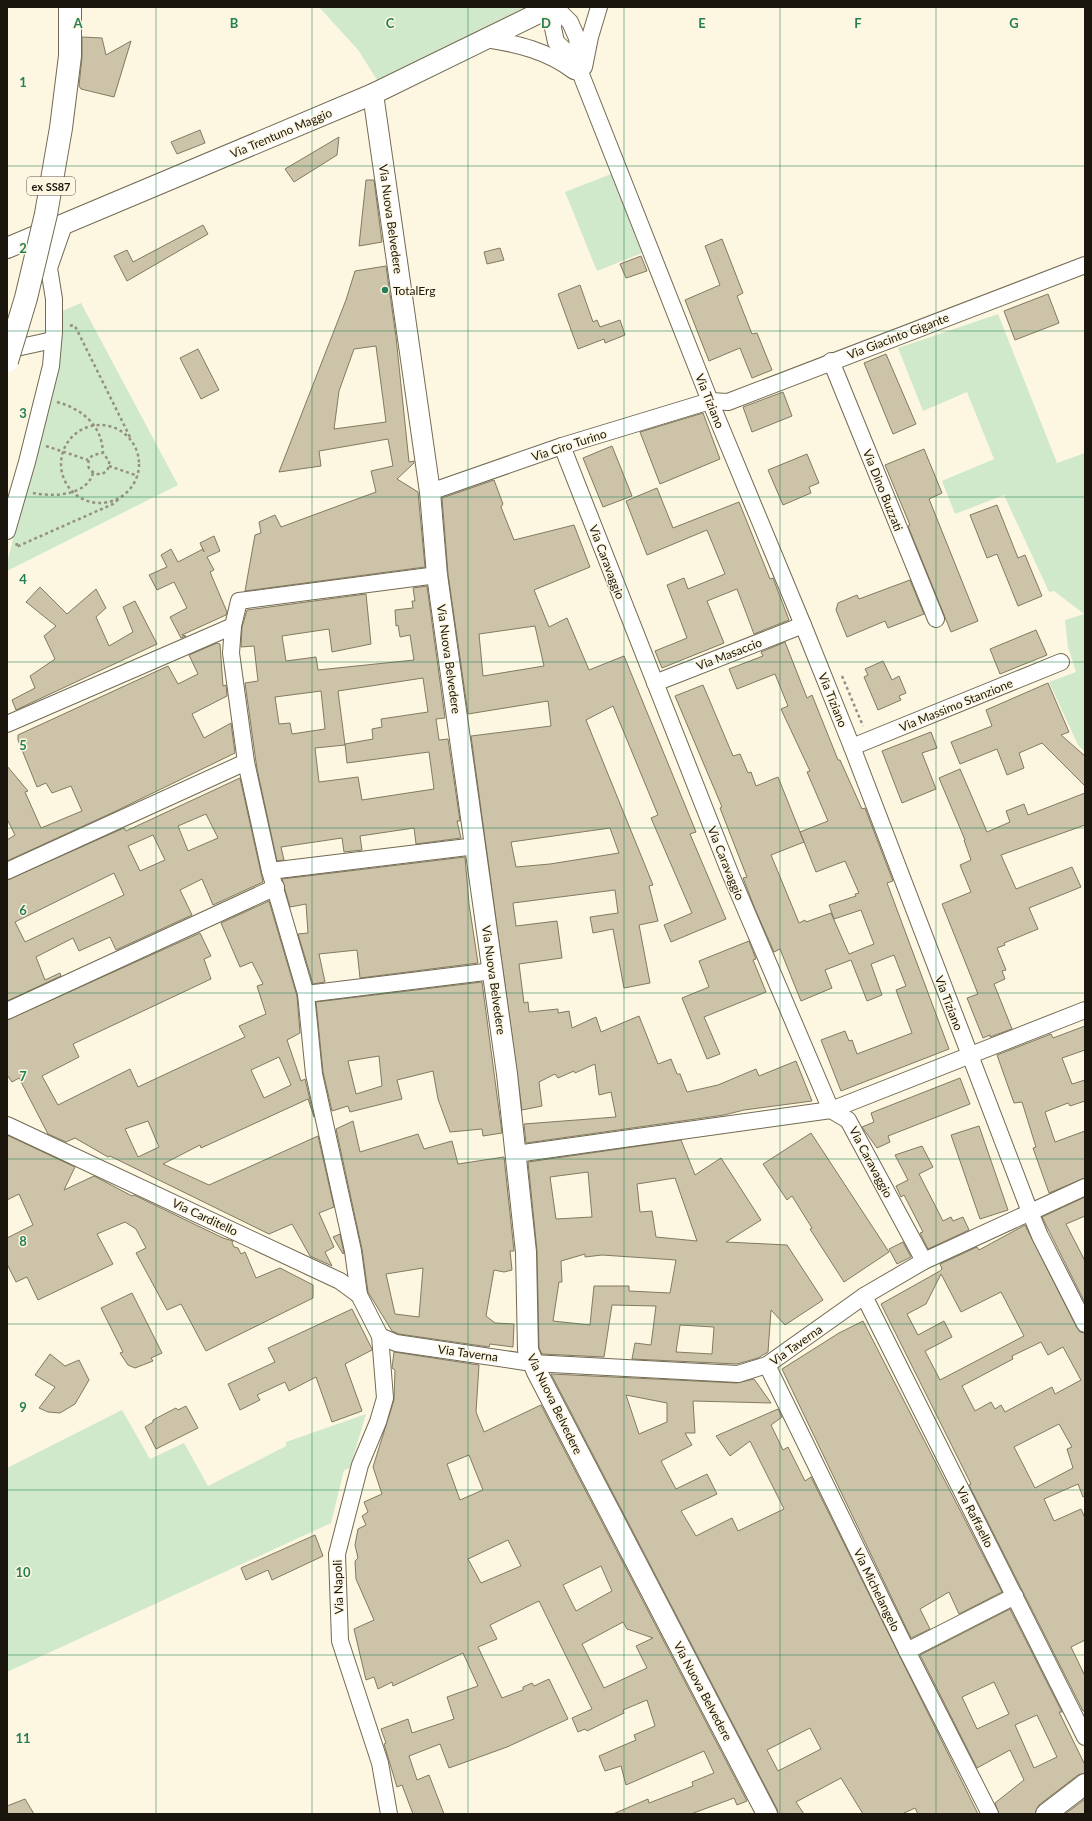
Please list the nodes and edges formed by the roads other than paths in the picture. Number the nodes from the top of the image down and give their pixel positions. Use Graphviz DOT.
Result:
graph roads {
  1 [pos="70,7"];
  2 [pos="553,7"];
  3 [pos="599,7"];
  4 [pos="486,39"];
  5 [pos="582,76"];
  6 [pos="373,94"];
  7 [pos="64,224"];
  8 [pos="10,247"];
  9 [pos="1085,265"];
  10 [pos="49,268"];
  11 [pos="53,340"];
  12 [pos="7,350"];
  13 [pos="831,361"];
  14 [pos="7,362"];
  15 [pos="710,401"];
  16 [pos="562,446"];
  17 [pos="430,492"];
  18 [pos="12,536"];
  19 [pos="437,575"];
  20 [pos="936,619"];
  21 [pos="804,624"];
  22 [pos="233,626"];
  23 [pos="1061,662"];
  24 [pos="655,683"];
  25 [pos="7,724"];
  26 [pos="852,746"];
  27 [pos="246,762"];
  28 [pos="476,846"];
  29 [pos="7,871"];
  30 [pos="270,871"];
  31 [pos="276,887"];
  32 [pos="493,971"];
  33 [pos="306,994"];
  34 [pos="1085,1010"];
  35 [pos="7,1011"];
  36 [pos="969,1056"];
  37 [pos="831,1110"];
  38 [pos="7,1125"];
  39 [pos="516,1154"];
  40 [pos="1085,1187"];
  41 [pos="1030,1212"];
  42 [pos="924,1261"];
  43 [pos="359,1295"];
  44 [pos="864,1296"];
  45 [pos="1085,1324"];
  46 [pos="380,1336"];
  47 [pos="532,1363"];
  48 [pos="767,1366"];
  49 [pos="1015,1596"];
  50 [pos="907,1652"];
  51 [pos="1085,1737"];
  52 [pos="1085,1784"];
  53 [pos="389,1814"];
  54 [pos="767,1814"];
  55 [pos="990,1814"];
  56 [pos="1046,1814"];
  1 -- 14 [label="highway, ex SS87, bridge"];
  2 -- 4 [label="street, Via Trentuno Maggio"];
  2 -- 5 [label="street, Via Tiziano"];
  3 -- 5 [label="street"];
  4 -- 5 [label="street"];
  4 -- 6 [label="street, Via Trentuno Maggio"];
  5 -- 15 [label="street, Via Tiziano"];
  6 -- 7 [label="street, Via Trentuno Maggio"];
  6 -- 17 [label="street, Via Nuova Belvedere"];
  7 -- 8 [label="street, Via Trentuno Maggio"];
  7 -- 10 [label="street"];
  8 -- 10 [label="street"];
  9 -- 13 [label="street, Via Giacinto Gigante"];
  10 -- 11 [label="street"];
  11 -- 12 [label="street"];
  11 -- 18 [label="street"];
  13 -- 15 [label="street, Via Giacinto Gigante"];
  13 -- 20 [label="street, Via Dino Buzzati"];
  15 -- 16 [label="street, Via Ciro Turino"];
  15 -- 21 [label="street, Via Tiziano"];
  16 -- 17 [label="street, Via Ciro Turino"];
  16 -- 24 [label="street, Via Caravaggio"];
  17 -- 19 [label="street, Via Nuova Belvedere"];
  19 -- 22 [label="street"];
  19 -- 28 [label="street, Via Nuova Belvedere"];
  21 -- 24 [label="street, Via Masaccio"];
  21 -- 26 [label="street, Via Tiziano"];
  22 -- 25 [label="street"];
  22 -- 27 [label="street"];
  23 -- 26 [label="street, Via Massimo Stanzione"];
  24 -- 37 [label="street, Via Caravaggio"];
  26 -- 36 [label="street, Via Tiziano"];
  27 -- 29 [label="street"];
  27 -- 30 [label="street"];
  28 -- 30 [label="street"];
  28 -- 32 [label="street, Via Nuova Belvedere"];
  30 -- 31 [label="street"];
  31 -- 33 [label="street"];
  31 -- 35 [label="street"];
  32 -- 33 [label="street"];
  32 -- 39 [label="street, Via Nuova Belvedere"];
  33 -- 43 [label="street"];
  34 -- 36 [label="street"];
  36 -- 37 [label="street"];
  36 -- 41 [label="street, Via Tiziano"];
  37 -- 39 [label="street"];
  37 -- 42 [label="street, Via Caravaggio"];
  38 -- 43 [label="street, Via Carditello"];
  39 -- 47 [label="street, Via Nuova Belvedere"];
  40 -- 41 [label="street, Via Taverna"];
  41 -- 42 [label="street, Via Taverna"];
  41 -- 45 [label="street, Via Tiziano"];
  42 -- 44 [label="street, Via Taverna"];
  43 -- 46 [label="street, Via Carditello"];
  44 -- 48 [label="street, Via Taverna"];
  44 -- 49 [label="street, Via Raffaello"];
  46 -- 47 [label="street, Via Taverna"];
  46 -- 53 [label="street, Via Napoli"];
  47 -- 48 [label="street, Via Taverna"];
  47 -- 54 [label="street, Via Nuova Belvedere"];
  48 -- 50 [label="street, Via Michelangelo"];
  49 -- 50 [label="street"];
  49 -- 51 [label="street, Via Raffaello"];
  50 -- 55 [label="street, Via Michelangelo"];
  52 -- 56 [label="street"];
}
